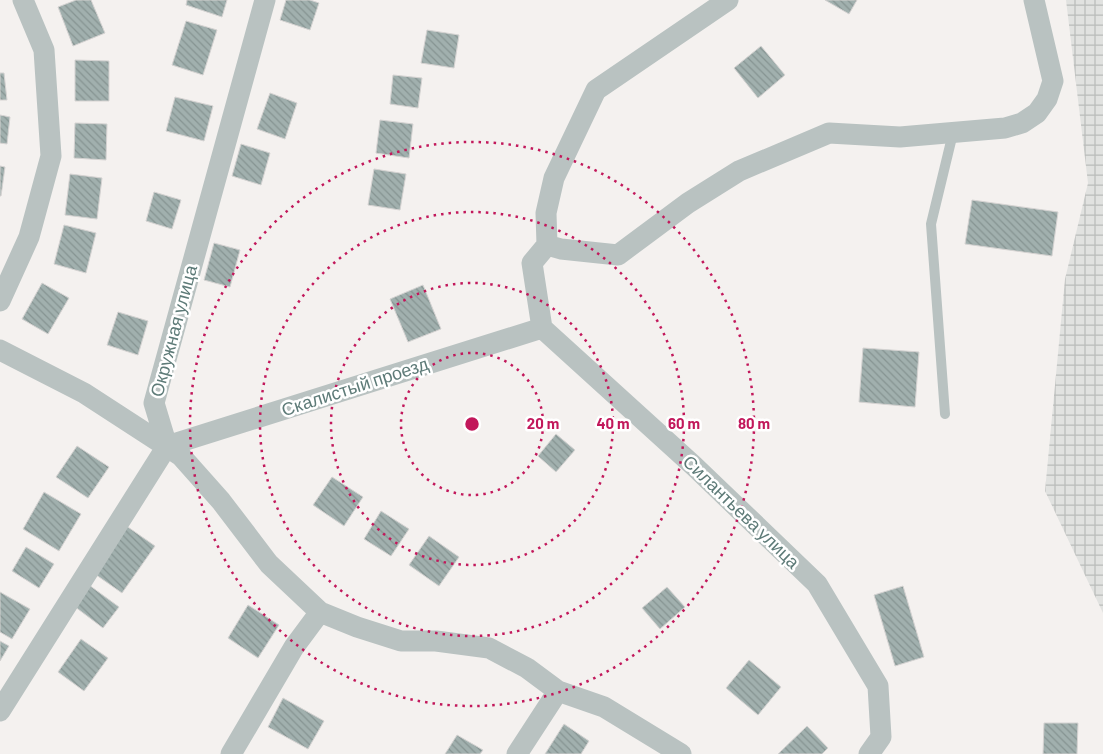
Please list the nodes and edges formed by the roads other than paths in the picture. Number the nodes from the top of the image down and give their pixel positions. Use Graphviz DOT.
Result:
graph roads {
  1 [pos="23,0"];
  2 [pos="265,0"];
  3 [pos="728,0"];
  4 [pos="1034,0"];
  5 [pos="953,133"];
  6 [pos="547,245"];
  7 [pos="0,301"];
  8 [pos="542,328"];
  9 [pos="0,350"];
  10 [pos="945,414"];
  11 [pos="168,446"];
  12 [pos="320,612"];
  13 [pos="558,691"];
  14 [pos="0,711"];
  15 [pos="231,754"];
  16 [pos="517,754"];
  17 [pos="681,754"];
  18 [pos="868,754"];
  1 -- 7 [label="street"];
  2 -- 11 [label="street, Окружная улица"];
  3 -- 6 [label="street"];
  4 -- 5 [label="street"];
  5 -- 6 [label="street"];
  5 -- 10 [label="lane"];
  6 -- 8 [label="street"];
  8 -- 11 [label="street, Скалистый проезд"];
  8 -- 18 [label="street, Силантьева улица"];
  9 -- 11 [label="street"];
  11 -- 12 [label="street"];
  11 -- 14 [label="street"];
  12 -- 13 [label="street"];
  12 -- 15 [label="street"];
  13 -- 16 [label="street"];
  13 -- 17 [label="street"];
}
